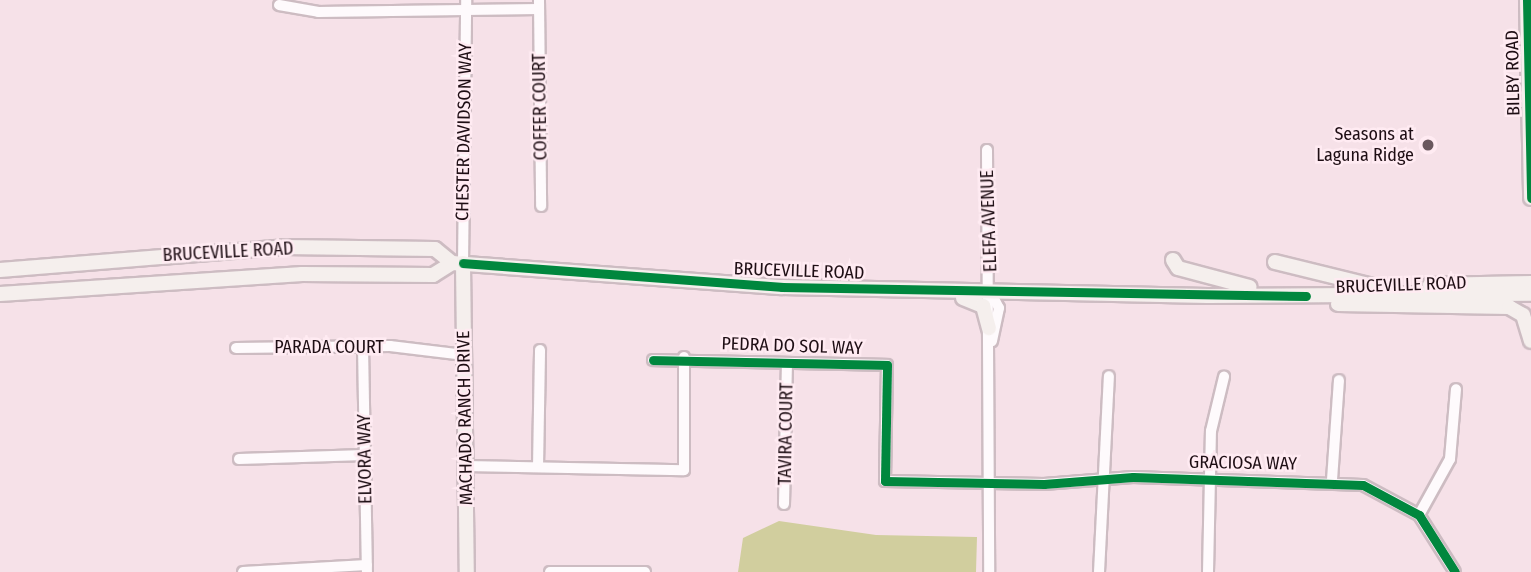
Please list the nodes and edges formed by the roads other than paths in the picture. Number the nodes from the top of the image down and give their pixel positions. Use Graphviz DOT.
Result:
graph roads {
  1 [pos="1527,0"];
  2 [pos="279,5"];
  3 [pos="466,5"];
  4 [pos="539,5"];
  5 [pos="362,6"];
  6 [pos="1531,134"];
  7 [pos="1530,145"];
  8 [pos="987,150"];
  9 [pos="1531,198"];
  10 [pos="541,206"];
  11 [pos="1173,260"];
  12 [pos="1275,262"];
  13 [pos="457,263"];
  14 [pos="0,270"];
  15 [pos="1531,283"];
  16 [pos="1251,287"];
  17 [pos="1377,287"];
  18 [pos="950,292"];
  19 [pos="990,293"];
  20 [pos="1146,293"];
  21 [pos="0,294"];
  22 [pos="1531,294"];
  23 [pos="1275,296"];
  24 [pos="990,335"];
  25 [pos="1531,341"];
  26 [pos="363,346"];
  27 [pos="236,348"];
  28 [pos="540,350"];
  29 [pos="464,355"];
  30 [pos="684,357"];
  31 [pos="653,360"];
  32 [pos="788,363"];
  33 [pos="1109,376"];
  34 [pos="1224,377"];
  35 [pos="1339,380"];
  36 [pos="1456,389"];
  37 [pos="365,454"];
  38 [pos="239,459"];
  39 [pos="466,466"];
  40 [pos="538,467"];
  41 [pos="1210,478"];
  42 [pos="1101,480"];
  43 [pos="1332,480"];
  44 [pos="990,483"];
  45 [pos="784,504"];
  46 [pos="1419,515"];
  47 [pos="367,569"];
  48 [pos="243,572"];
  49 [pos="467,572"];
  50 [pos="550,572"];
  51 [pos="645,572"];
  52 [pos="989,572"];
  53 [pos="1100,572"];
  54 [pos="1208,572"];
  55 [pos="1455,572"];
  1 -- 7 [label="main road, BILBY ROAD"];
  2 -- 5 [label="street"];
  3 -- 4 [label="street"];
  3 -- 5 [label="street"];
  3 -- 13 [label="street, CHESTER DAVIDSON WAY"];
  4 -- 10 [label="street, COFFER COURT"];
  6 -- 7 [label="main road, BILBY ROAD"];
  7 -- 9 [label="main road, BILBY ROAD"];
  8 -- 19 [label="street, ELEFA AVENUE"];
  11 -- 16 [label="main road"];
  12 -- 17 [label="main road"];
  13 -- 14 [label="main road, BRUCEVILLE ROAD"];
  13 -- 18 [label="main road, BRUCEVILLE ROAD"];
  13 -- 21 [label="main road, BRUCEVILLE ROAD"];
  13 -- 29 [label="main road, MACHADO RANCH DRIVE"];
  15 -- 17 [label="main road, BRUCEVILLE ROAD"];
  16 -- 17 [label="main road, BRUCEVILLE ROAD"];
  16 -- 20 [label="main road, BRUCEVILLE ROAD"];
  18 -- 19 [label="main road, BRUCEVILLE ROAD"];
  18 -- 24 [label="main road"];
  19 -- 20 [label="main road, BRUCEVILLE ROAD"];
  19 -- 24 [label="street, ELEFA AVENUE"];
  20 -- 23 [label="main road, BRUCEVILLE ROAD"];
  22 -- 23 [label="main road, BRUCEVILLE ROAD"];
  23 -- 25 [label="main road"];
  24 -- 44 [label="street, ELEFA AVENUE"];
  26 -- 27 [label="street, PARADA COURT"];
  26 -- 29 [label="street, PARADA COURT"];
  26 -- 37 [label="street, ELVORA WAY"];
  28 -- 40 [label="street"];
  29 -- 39 [label="main road, MACHADO RANCH DRIVE"];
  30 -- 31 [label="street, PEDRA DO SOL WAY"];
  30 -- 32 [label="street, PEDRA DO SOL WAY"];
  30 -- 40 [label="street"];
  32 -- 44 [label="street, PEDRA DO SOL WAY"];
  32 -- 45 [label="street, TAVIRA COURT"];
  33 -- 42 [label="street"];
  34 -- 41 [label="street"];
  35 -- 43 [label="street"];
  36 -- 46 [label="street"];
  37 -- 38 [label="street"];
  37 -- 47 [label="street, ELVORA WAY"];
  39 -- 40 [label="street"];
  39 -- 49 [label="main road, MACHADO RANCH DRIVE"];
  41 -- 42 [label="street, GRACIOSA WAY"];
  41 -- 43 [label="street, GRACIOSA WAY"];
  41 -- 54 [label="street"];
  42 -- 44 [label="street, GRACIOSA WAY"];
  42 -- 53 [label="street"];
  43 -- 46 [label="street, GRACIOSA WAY"];
  44 -- 52 [label="street, ELEFA AVENUE"];
  46 -- 55 [label="street, GRACIOSA WAY"];
  47 -- 48 [label="street"];
  50 -- 51 [label="street"];
}
